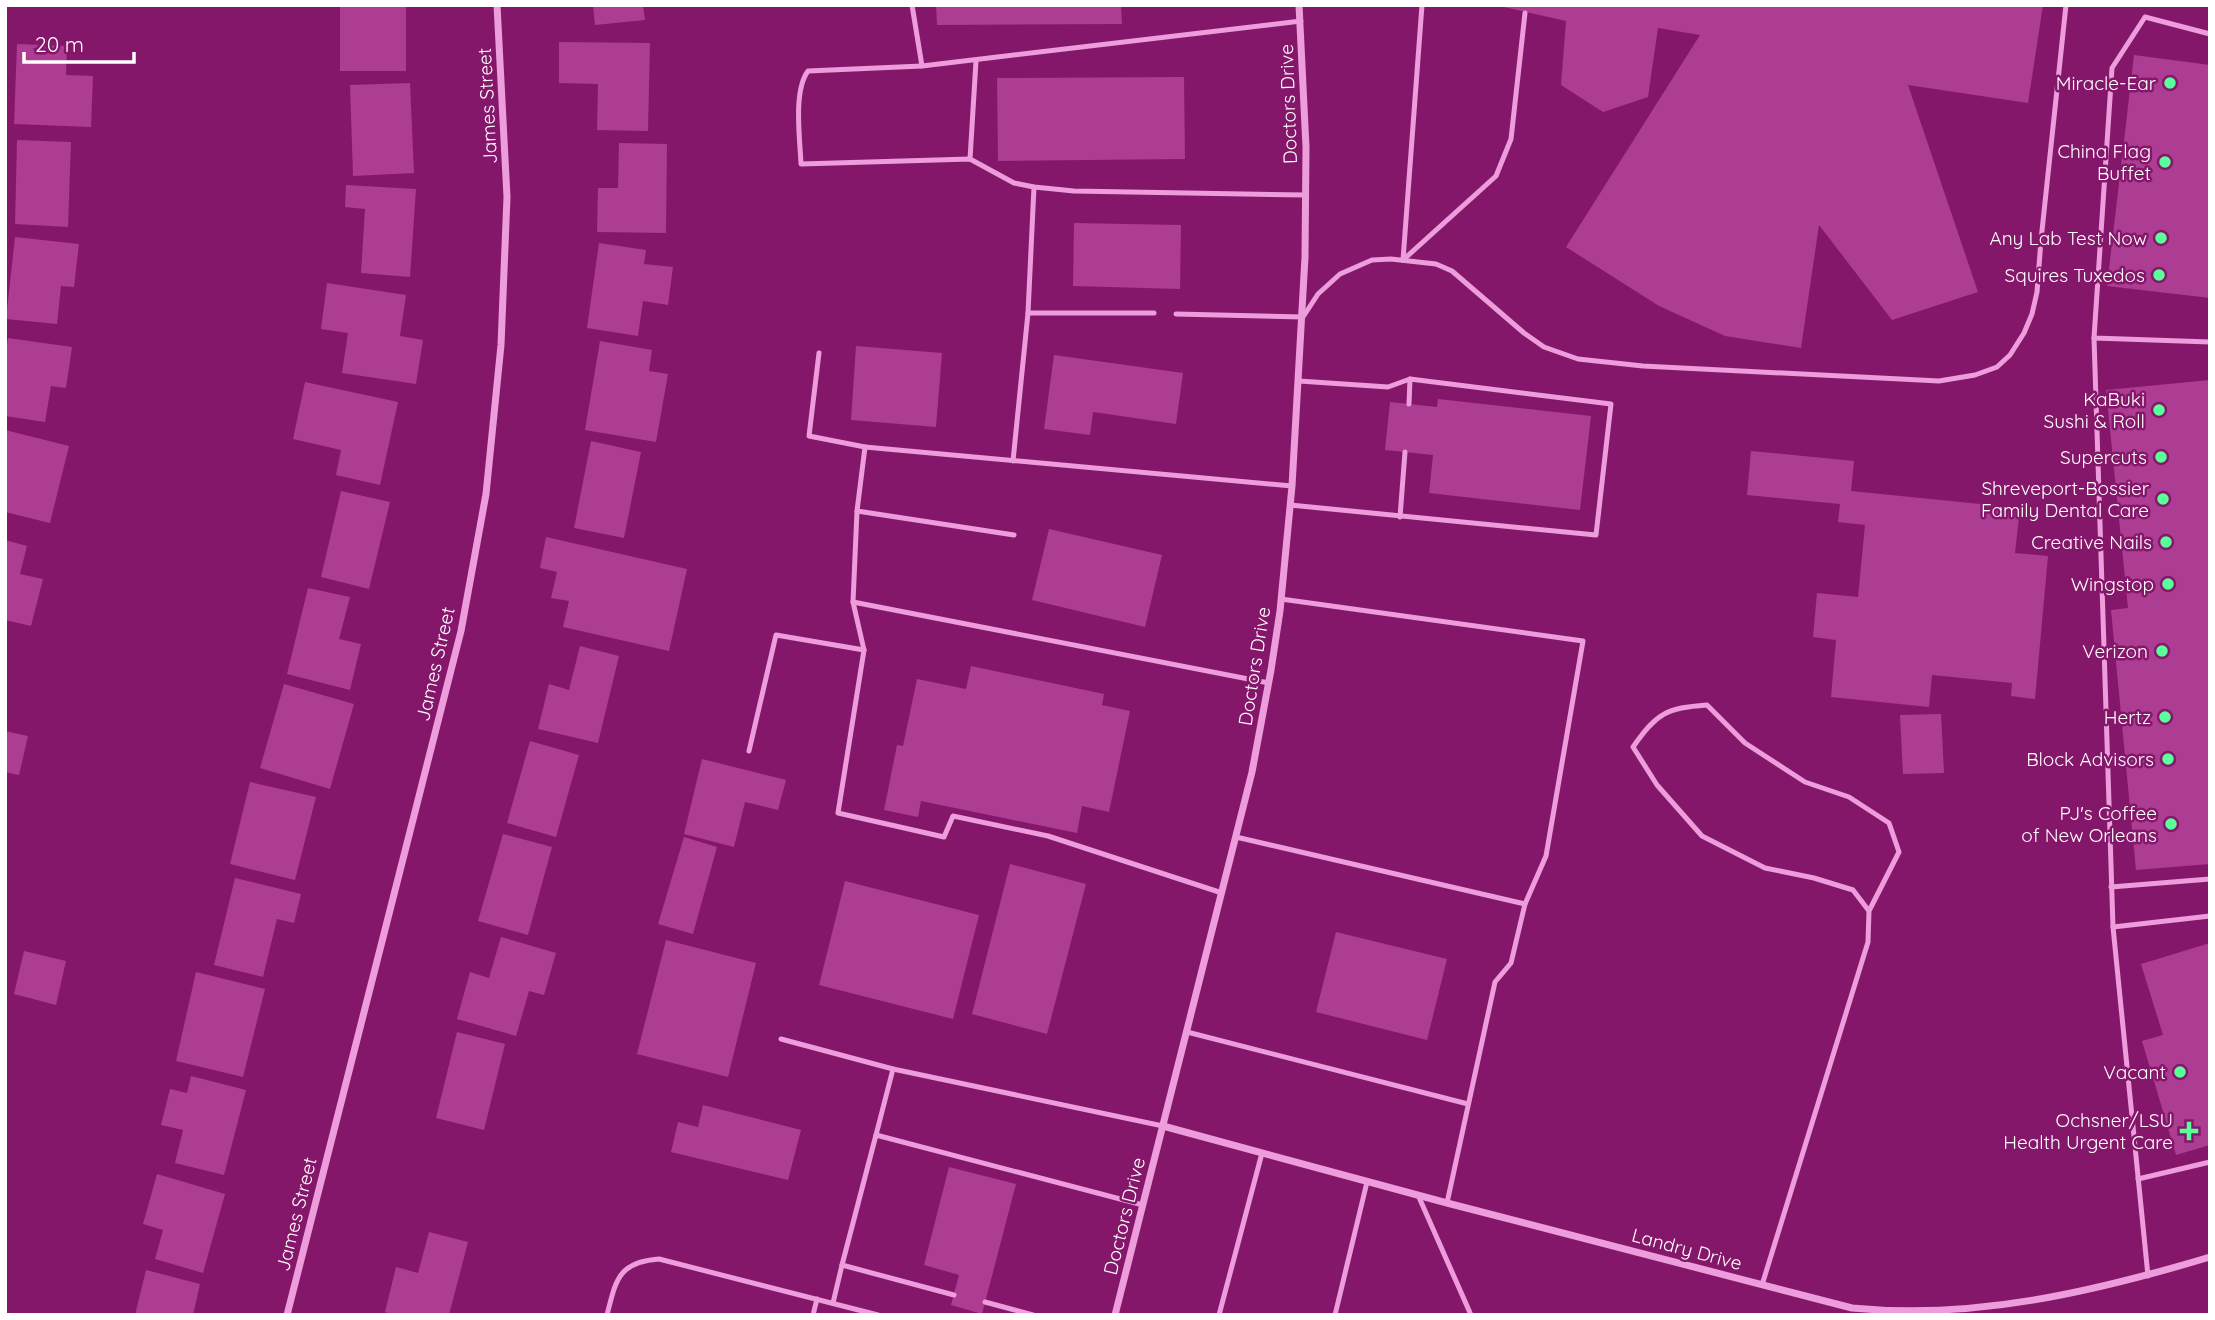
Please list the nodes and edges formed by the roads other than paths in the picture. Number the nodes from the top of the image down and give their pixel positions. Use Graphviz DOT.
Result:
graph roads {
  1 [pos="497,5"];
  2 [pos="912,5"];
  3 [pos="1299,5"];
  4 [pos="1422,5"];
  5 [pos="2066,5"];
  6 [pos="1525,13"];
  7 [pos="1301,21"];
  8 [pos="2210,34"];
  9 [pos="975,61"];
  10 [pos="922,66"];
  11 [pos="970,159"];
  12 [pos="1034,187"];
  13 [pos="1307,195"];
  14 [pos="1402,260"];
  15 [pos="1028,313"];
  16 [pos="1154,313"];
  17 [pos="1176,314"];
  18 [pos="1303,317"];
  19 [pos="2094,338"];
  20 [pos="2210,342"];
  21 [pos="819,353"];
  22 [pos="1410,379"];
  23 [pos="1299,381"];
  24 [pos="1409,404"];
  25 [pos="865,447"];
  26 [pos="1405,452"];
  27 [pos="1013,461"];
  28 [pos="1292,486"];
  29 [pos="1290,505"];
  30 [pos="857,511"];
  31 [pos="1400,517"];
  32 [pos="1014,535"];
  33 [pos="1281,599"];
  34 [pos="853,602"];
  35 [pos="864,650"];
  36 [pos="1269,683"];
  37 [pos="749,751"];
  38 [pos="1236,837"];
  39 [pos="2210,879"];
  40 [pos="2111,887"];
  41 [pos="1222,893"];
  42 [pos="1525,904"];
  43 [pos="1870,911"];
  44 [pos="2210,916"];
  45 [pos="2113,927"];
  46 [pos="1187,1032"];
  47 [pos="781,1039"];
  48 [pos="893,1069"];
  49 [pos="1468,1104"];
  50 [pos="1163,1126"];
  51 [pos="876,1135"];
  52 [pos="1262,1153"];
  53 [pos="2210,1162"];
  54 [pos="2138,1179"];
  55 [pos="1367,1182"];
  56 [pos="1418,1195"];
  57 [pos="1447,1203"];
  58 [pos="1143,1205"];
  59 [pos="2210,1258"];
  60 [pos="842,1265"];
  61 [pos="2148,1276"];
  62 [pos="1762,1285"];
  63 [pos="954,1295"];
  64 [pos="817,1299"];
  65 [pos="985,1302"];
  66 [pos="833,1303"];
  67 [pos="1467,1307"];
  68 [pos="287,1315"];
  69 [pos="607,1315"];
  70 [pos="813,1315"];
  71 [pos="878,1315"];
  72 [pos="1033,1315"];
  73 [pos="1115,1315"];
  74 [pos="1219,1315"];
  75 [pos="1335,1315"];
  76 [pos="1465,1315"];
  77 [pos="1471,1315"];
  1 -- 68 [label="street, James Street"];
  2 -- 10 [label="lane"];
  3 -- 7 [label="street, Doctors Drive"];
  4 -- 14 [label="lane"];
  5 -- 14 [label="lane"];
  6 -- 14 [label="lane"];
  7 -- 9 [label="lane"];
  7 -- 13 [label="street, Doctors Drive"];
  8 -- 19 [label="lane"];
  9 -- 10 [label="lane"];
  9 -- 11 [label="lane"];
  10 -- 11 [label="lane"];
  11 -- 12 [label="lane"];
  12 -- 13 [label="lane"];
  12 -- 15 [label="lane"];
  13 -- 18 [label="street, Doctors Drive"];
  14 -- 18 [label="lane"];
  15 -- 16 [label="lane"];
  15 -- 27 [label="lane"];
  17 -- 18 [label="lane"];
  18 -- 23 [label="street, Doctors Drive"];
  19 -- 20 [label="lane"];
  19 -- 40 [label="lane"];
  21 -- 25 [label="lane"];
  22 -- 23 [label="lane"];
  22 -- 24 [label="lane"];
  22 -- 31 [label="lane"];
  23 -- 28 [label="street, Doctors Drive"];
  25 -- 27 [label="lane"];
  25 -- 30 [label="lane"];
  26 -- 31 [label="lane"];
  27 -- 28 [label="lane"];
  28 -- 29 [label="street, Doctors Drive"];
  29 -- 31 [label="lane"];
  29 -- 33 [label="street, Doctors Drive"];
  30 -- 32 [label="lane"];
  30 -- 34 [label="lane"];
  33 -- 36 [label="street, Doctors Drive"];
  33 -- 42 [label="lane"];
  34 -- 35 [label="lane"];
  34 -- 36 [label="lane"];
  35 -- 37 [label="lane"];
  35 -- 41 [label="lane"];
  36 -- 38 [label="street, Doctors Drive"];
  38 -- 41 [label="street, Doctors Drive"];
  38 -- 42 [label="lane"];
  39 -- 40 [label="lane"];
  40 -- 45 [label="lane"];
  41 -- 46 [label="street, Doctors Drive"];
  42 -- 49 [label="lane"];
  43 -- 43 [label="lane"];
  43 -- 62 [label="lane"];
  44 -- 45 [label="lane"];
  45 -- 54 [label="lane"];
  46 -- 49 [label="lane"];
  46 -- 50 [label="street, Doctors Drive"];
  47 -- 48 [label="lane"];
  48 -- 50 [label="lane"];
  48 -- 51 [label="lane"];
  49 -- 57 [label="lane"];
  50 -- 52 [label="street, Landry Drive"];
  50 -- 58 [label="street, Doctors Drive"];
  51 -- 58 [label="lane"];
  51 -- 60 [label="lane"];
  52 -- 55 [label="street, Landry Drive"];
  52 -- 74 [label="lane"];
  53 -- 54 [label="lane"];
  54 -- 61 [label="lane"];
  55 -- 56 [label="street, Landry Drive"];
  55 -- 75 [label="lane"];
  56 -- 57 [label="street, Landry Drive"];
  56 -- 67 [label="lane"];
  57 -- 62 [label="street, Landry Drive"];
  58 -- 73 [label="street, Doctors Drive"];
  59 -- 61 [label="street, Landry Drive"];
  60 -- 63 [label="lane"];
  60 -- 66 [label="lane"];
  61 -- 62 [label="street, Landry Drive"];
  64 -- 66 [label="lane"];
  64 -- 69 [label="lane"];
  64 -- 70 [label="lane"];
  65 -- 72 [label="lane"];
  66 -- 71 [label="lane"];
  67 -- 76 [label="lane"];
  67 -- 77 [label="lane"];
}
